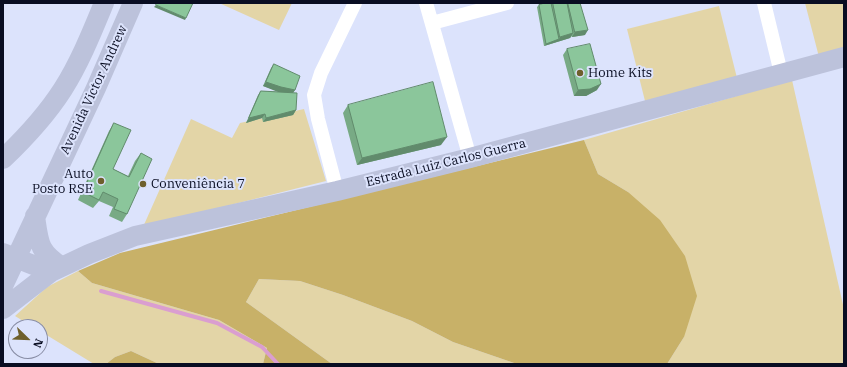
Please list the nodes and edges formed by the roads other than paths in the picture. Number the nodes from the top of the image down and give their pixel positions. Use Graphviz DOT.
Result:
graph roads {
  1 [pos="104,3"];
  2 [pos="133,3"];
  3 [pos="355,3"];
  4 [pos="426,3"];
  5 [pos="508,3"];
  6 [pos="764,3"];
  7 [pos="432,23"];
  8 [pos="844,57"];
  9 [pos="781,73"];
  10 [pos="6,153"];
  11 [pos="470,158"];
  12 [pos="338,190"];
  13 [pos="35,216"];
  14 [pos="9,256"];
  15 [pos="56,270"];
  16 [pos="3,286"];
  17 [pos="3,309"];
  1 -- 10 [label="street, Avenida Victor Andrew"];
  2 -- 13 [label="street, Avenida Victor Andrew"];
  3 -- 12 [label="street"];
  4 -- 7 [label="street"];
  5 -- 7 [label="street"];
  6 -- 9 [label="street"];
  7 -- 11 [label="street"];
  8 -- 9 [label="street, Estrada Luiz Carlos Guerra"];
  9 -- 11 [label="street, Estrada Luiz Carlos Guerra"];
  11 -- 12 [label="street, Estrada Luiz Carlos Guerra"];
  12 -- 15 [label="street, Estrada Luiz Carlos Guerra"];
  13 -- 14 [label="street, Avenida Victor Andrew"];
  13 -- 15 [label="street"];
  14 -- 15 [label="street"];
  14 -- 16 [label="street, Avenida Victor Andrew"];
  15 -- 17 [label="street, Estrada Luiz Carlos Guerra"];
}
